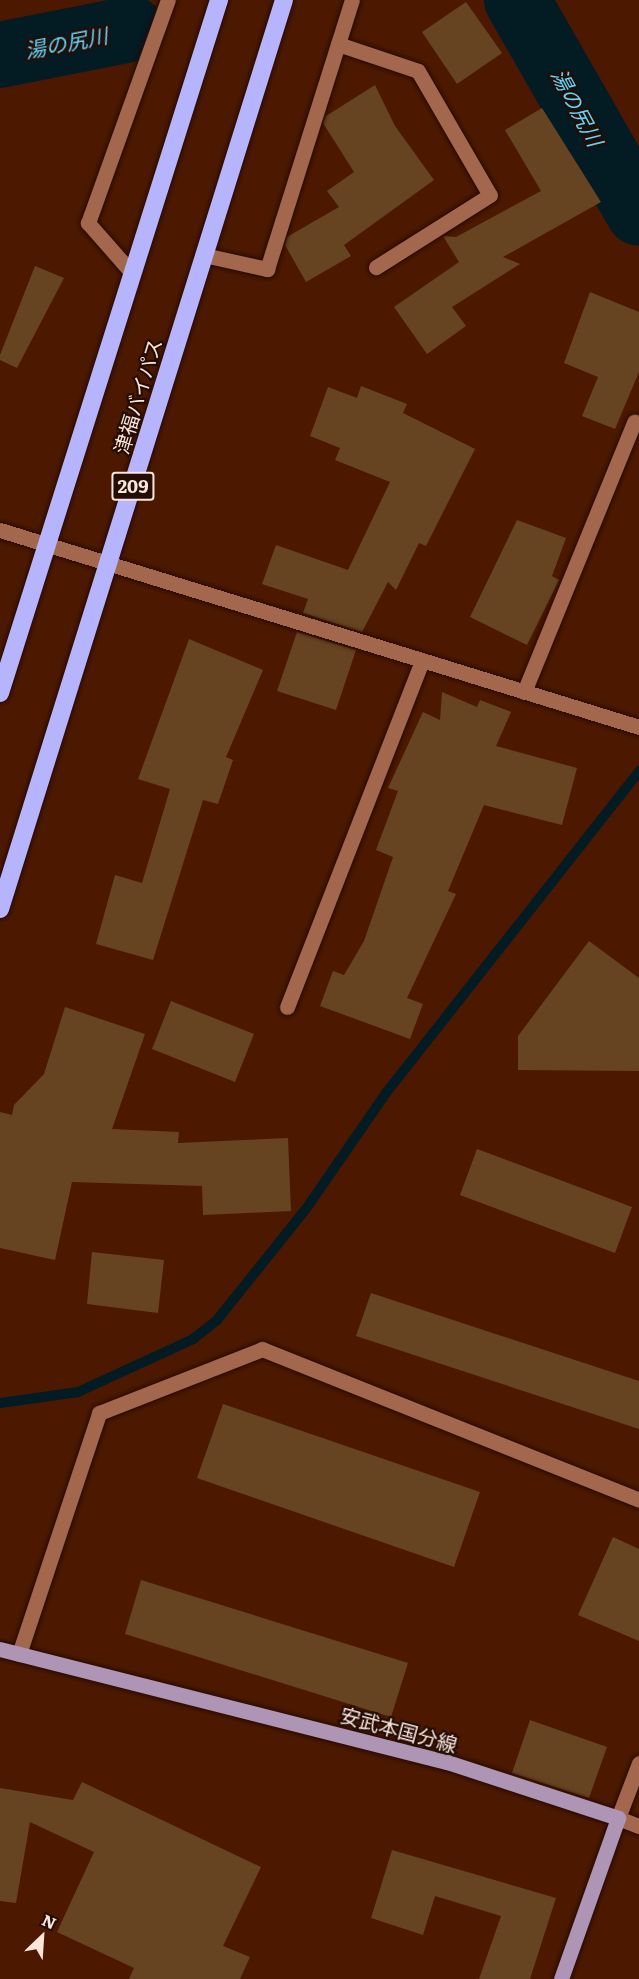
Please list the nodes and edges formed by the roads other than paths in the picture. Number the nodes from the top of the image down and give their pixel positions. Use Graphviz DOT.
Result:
graph roads {
  1 [pos="168,0"];
  2 [pos="219,0"];
  3 [pos="284,0"];
  4 [pos="352,0"];
  5 [pos="338,44"];
  6 [pos="204,255"];
  7 [pos="376,267"];
  8 [pos="132,273"];
  9 [pos="634,422"];
  10 [pos="0,530"];
  11 [pos="46,545"];
  12 [pos="109,565"];
  13 [pos="422,660"];
  14 [pos="524,692"];
  15 [pos="0,693"];
  16 [pos="639,727"];
  17 [pos="0,909"];
  18 [pos="287,1006"];
  19 [pos="639,1500"];
  20 [pos="0,1649"];
  21 [pos="19,1654"];
  22 [pos="639,1763"];
  23 [pos="618,1818"];
  24 [pos="639,1826"];
  25 [pos="561,1979"];
  1 -- 8 [label="street"];
  2 -- 8 [label="highway, 津福バイパス"];
  3 -- 6 [label="highway, 津福バイパス / 209"];
  4 -- 5 [label="street"];
  5 -- 6 [label="street"];
  5 -- 7 [label="street"];
  6 -- 12 [label="highway, 津福バイパス / 209"];
  8 -- 11 [label="highway, 津福バイパス"];
  9 -- 14 [label="street"];
  10 -- 11 [label="street"];
  11 -- 12 [label="street"];
  11 -- 15 [label="highway, 津福バイパス"];
  12 -- 13 [label="street"];
  12 -- 17 [label="highway, 津福バイパス / 209"];
  13 -- 14 [label="street"];
  13 -- 18 [label="street"];
  14 -- 16 [label="street"];
  19 -- 21 [label="street"];
  20 -- 21 [label="main road, 安武本国分線"];
  21 -- 23 [label="main road, 安武本国分線"];
  22 -- 23 [label="street"];
  23 -- 24 [label="street"];
  23 -- 25 [label="main road"];
}
